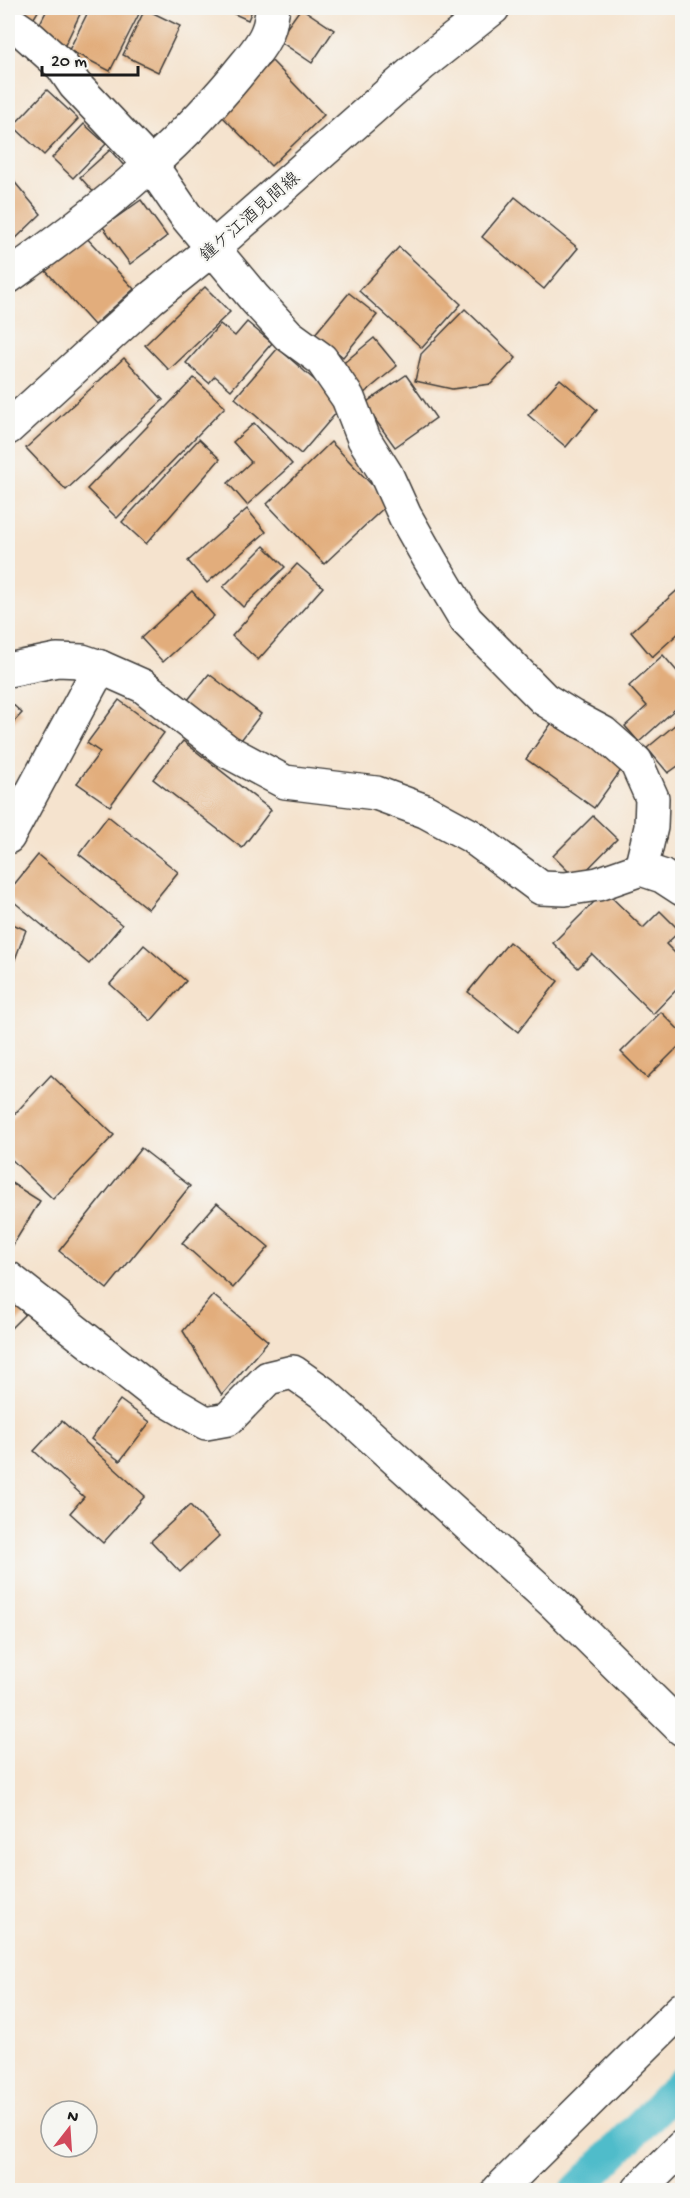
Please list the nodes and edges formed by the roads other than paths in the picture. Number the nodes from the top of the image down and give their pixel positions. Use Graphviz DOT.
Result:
graph roads {
  1 [pos="273,8"];
  2 [pos="493,8"];
  3 [pos="8,21"];
  4 [pos="151,165"];
  5 [pos="212,249"];
  6 [pos="8,277"];
  7 [pos="8,428"];
  8 [pos="100,667"];
  9 [pos="8,670"];
  10 [pos="8,837"];
  11 [pos="641,869"];
  12 [pos="682,889"];
  13 [pos="8,1278"];
  14 [pos="682,1729"];
  15 [pos="682,2009"];
  16 [pos="682,2147"];
  17 [pos="499,2190"];
  18 [pos="639,2190"];
  1 -- 4 [label="street"];
  2 -- 5 [label="street, 鐘ケ江酒見間線"];
  3 -- 4 [label="street"];
  4 -- 5 [label="street"];
  4 -- 6 [label="street"];
  5 -- 7 [label="street, 鐘ケ江酒見間線"];
  5 -- 11 [label="street"];
  8 -- 9 [label="street"];
  8 -- 10 [label="street"];
  8 -- 11 [label="street"];
  11 -- 12 [label="street"];
  13 -- 14 [label="street"];
  15 -- 17 [label="street"];
  16 -- 18 [label="street"];
}
